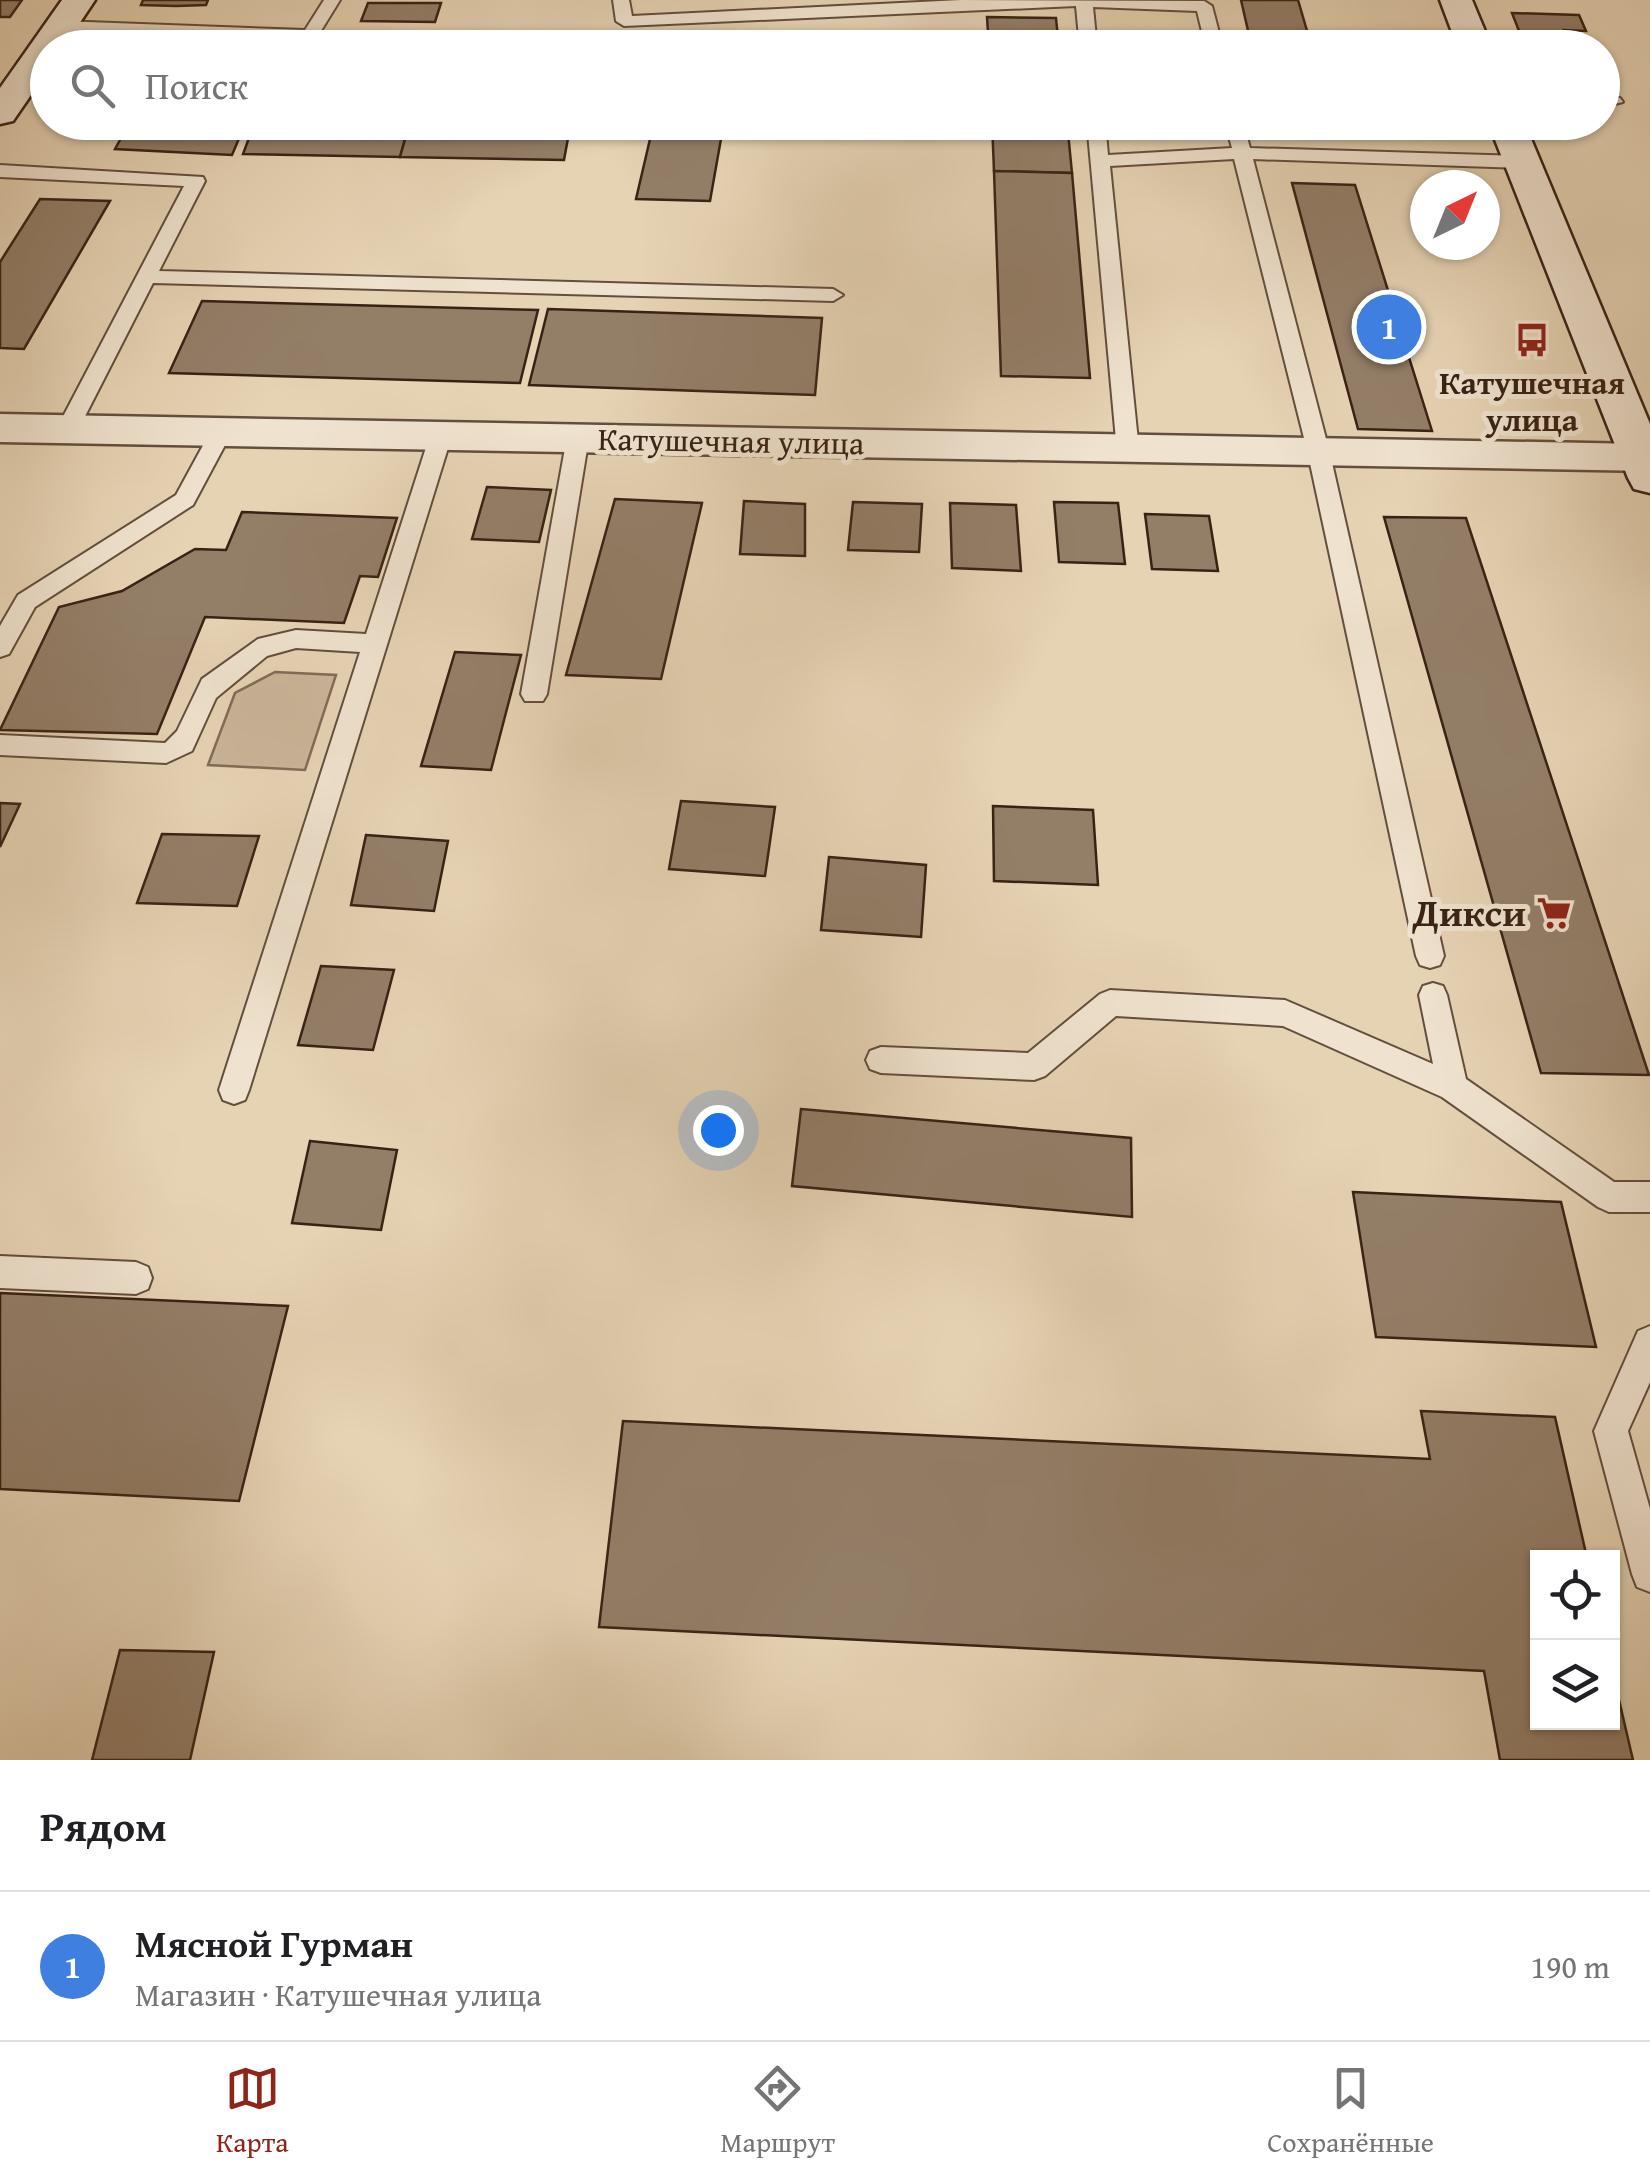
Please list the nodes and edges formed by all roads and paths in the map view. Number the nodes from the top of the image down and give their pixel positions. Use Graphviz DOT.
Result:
graph roads {
  1 [pos="332,0"];
  2 [pos="621,0"];
  3 [pos="1065,0"];
  4 [pos="1456,0"];
  5 [pos="1084,1"];
  6 [pos="70,13"];
  7 [pos="264,30"];
  8 [pos="313,30"];
  9 [pos="1087,30"];
  10 [pos="1210,30"];
  11 [pos="1468,30"];
  12 [pos="30,70"];
  13 [pos="0,113"];
  14 [pos="1098,140"];
  15 [pos="1239,140"];
  16 [pos="1513,140"];
  17 [pos="1242,153"];
  18 [pos="1100,160"];
  19 [pos="1522,162"];
  20 [pos="0,171"];
  21 [pos="146,277"];
  22 [pos="833,294"];
  23 [pos="0,428"];
  24 [pos="67,430"];
  25 [pos="220,432"];
  26 [pos="441,436"];
  27 [pos="578,437"];
  28 [pos="1128,451"];
  29 [pos="1319,454"];
  30 [pos="1646,468"];
  31 [pos="375,644"];
  32 [pos="0,648"];
  33 [pos="534,694"];
  34 [pos="0,745"];
  35 [pos="1430,956"];
  36 [pos="1434,994"];
  37 [pos="881,1060"];
  38 [pos="1453,1088"];
  39 [pos="234,1090"];
  40 [pos="1650,1196"];
  41 [pos="0,1272"];
  42 [pos="136,1278"];
  43 [pos="1650,1343"];
  44 [pos="1650,1574"];
  1 -- 8 [label="lane"];
  2 -- 3 [label="lane"];
  3 -- 5 [label="lane"];
  4 -- 11 [label="street"];
  5 -- 9 [label="lane"];
  5 -- 10 [label="lane"];
  6 -- 7 [label="lane"];
  12 -- 13 [label="street"];
  14 -- 18 [label="lane"];
  15 -- 17 [label="lane"];
  16 -- 19 [label="street"];
  17 -- 18 [label="lane"];
  17 -- 19 [label="lane"];
  17 -- 29 [label="lane"];
  18 -- 28 [label="lane"];
  19 -- 30 [label="street"];
  20 -- 21 [label="lane"];
  21 -- 22 [label="lane"];
  21 -- 24 [label="lane"];
  23 -- 24 [label="street, Катушечная улица"];
  24 -- 25 [label="street, Катушечная улица"];
  25 -- 26 [label="street, Катушечная улица"];
  25 -- 32 [label="lane"];
  26 -- 27 [label="street, Катушечная улица"];
  26 -- 31 [label="lane"];
  27 -- 28 [label="street, Катушечная улица"];
  27 -- 33 [label="lane"];
  28 -- 29 [label="street, Катушечная улица"];
  29 -- 30 [label="street, Катушечная улица"];
  29 -- 35 [label="lane"];
  31 -- 34 [label="lane"];
  31 -- 39 [label="lane"];
  36 -- 38 [label="lane"];
  37 -- 38 [label="lane"];
  38 -- 40 [label="lane"];
  41 -- 42 [label="lane"];
  43 -- 44 [label="lane"];
}
